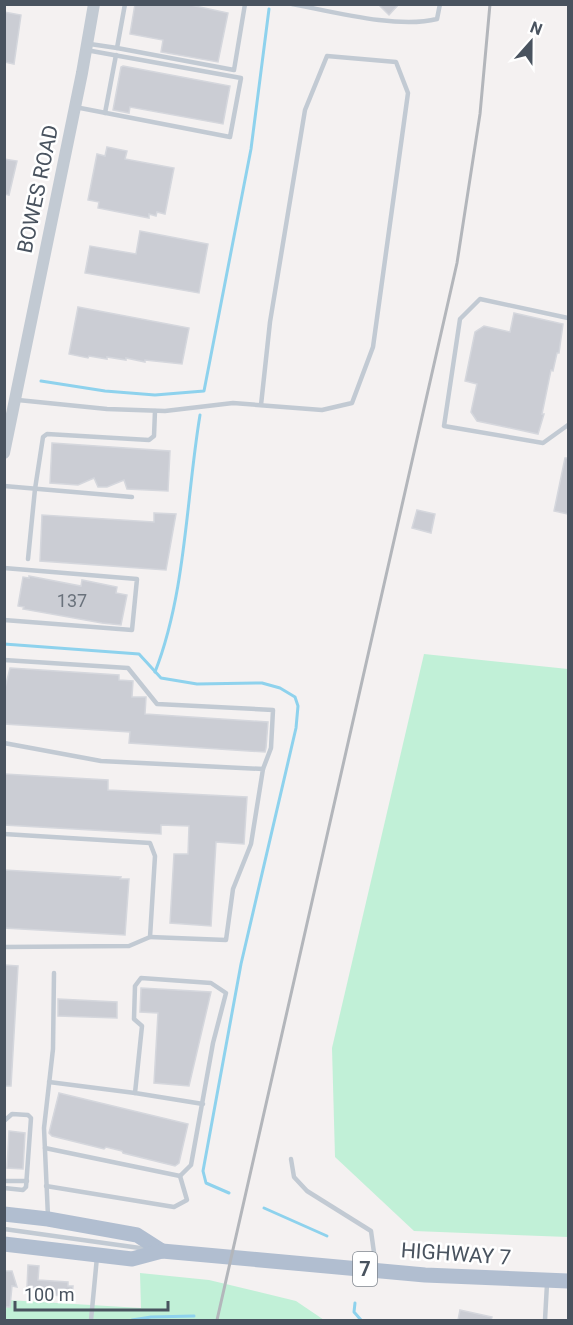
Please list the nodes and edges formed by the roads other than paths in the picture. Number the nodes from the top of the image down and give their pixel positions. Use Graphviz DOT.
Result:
graph roads {
  1 [pos="94,4"];
  2 [pos="125,4"];
  3 [pos="245,4"];
  4 [pos="292,4"];
  5 [pos="441,4"];
  6 [pos="87,46"];
  7 [pos="117,48"];
  8 [pos="116,55"];
  9 [pos="75,107"];
  10 [pos="105,113"];
  11 [pos="568,318"];
  12 [pos="15,400"];
  13 [pos="261,405"];
  14 [pos="155,411"];
  15 [pos="568,425"];
  16 [pos="4,453"];
  17 [pos="4,486"];
  18 [pos="35,489"];
  19 [pos="132,497"];
  20 [pos="28,559"];
  21 [pos="4,568"];
  22 [pos="4,620"];
  23 [pos="4,660"];
  24 [pos="4,743"];
  25 [pos="263,769"];
  26 [pos="4,834"];
  27 [pos="150,937"];
  28 [pos="4,947"];
  29 [pos="54,973"];
  30 [pos="49,1082"];
  31 [pos="135,1093"];
  32 [pos="203,1104"];
  33 [pos="4,1121"];
  34 [pos="45,1148"];
  35 [pos="291,1159"];
  36 [pos="180,1176"];
  37 [pos="4,1181"];
  38 [pos="27,1181"];
  39 [pos="46,1186"];
  40 [pos="4,1188"];
  41 [pos="4,1214"];
  42 [pos="48,1219"];
  43 [pos="4,1229"];
  44 [pos="4,1244"];
  45 [pos="162,1251"];
  46 [pos="97,1254"];
  47 [pos="376,1270"];
  48 [pos="547,1281"];
  49 [pos="568,1281"];
  50 [pos="91,1320"];
  51 [pos="545,1320"];
  1 -- 6 [label="street, BOWES ROAD"];
  2 -- 7 [label="lane"];
  3 -- 7 [label="lane"];
  4 -- 5 [label="lane"];
  6 -- 7 [label="lane"];
  6 -- 8 [label="lane"];
  6 -- 9 [label="street, BOWES ROAD"];
  8 -- 10 [label="lane"];
  8 -- 10 [label="lane"];
  9 -- 10 [label="lane"];
  9 -- 12 [label="street, BOWES ROAD"];
  11 -- 15 [label="lane"];
  12 -- 14 [label="lane"];
  12 -- 16 [label="street, BOWES ROAD"];
  13 -- 13 [label="lane"];
  13 -- 14 [label="lane"];
  14 -- 18 [label="lane"];
  17 -- 18 [label="lane"];
  18 -- 19 [label="lane"];
  18 -- 20 [label="lane"];
  21 -- 22 [label="lane"];
  23 -- 25 [label="lane"];
  24 -- 25 [label="lane"];
  25 -- 27 [label="lane"];
  26 -- 27 [label="lane"];
  27 -- 28 [label="lane"];
  29 -- 30 [label="lane"];
  30 -- 31 [label="lane"];
  30 -- 34 [label="lane"];
  31 -- 32 [label="lane"];
  31 -- 32 [label="lane"];
  32 -- 36 [label="lane"];
  33 -- 38 [label="lane"];
  34 -- 36 [label="lane"];
  34 -- 39 [label="lane"];
  35 -- 47 [label="lane"];
  36 -- 39 [label="lane"];
  37 -- 38 [label="lane"];
  38 -- 40 [label="lane"];
  39 -- 42 [label="lane"];
  41 -- 42 [label="main road, HIGHWAY 7 / 7"];
  42 -- 45 [label="main road, HIGHWAY 7 / 7"];
  43 -- 45 [label="lane"];
  44 -- 46 [label="main road, HIGHWAY 7 / 7"];
  45 -- 46 [label="main road, HIGHWAY 7 / 7"];
  45 -- 47 [label="main road, HIGHWAY 7 / 7"];
  46 -- 50 [label="lane"];
  47 -- 48 [label="main road, HIGHWAY 7 / 7"];
  48 -- 49 [label="main road, HIGHWAY 7 / 7"];
  48 -- 51 [label="lane"];
}
